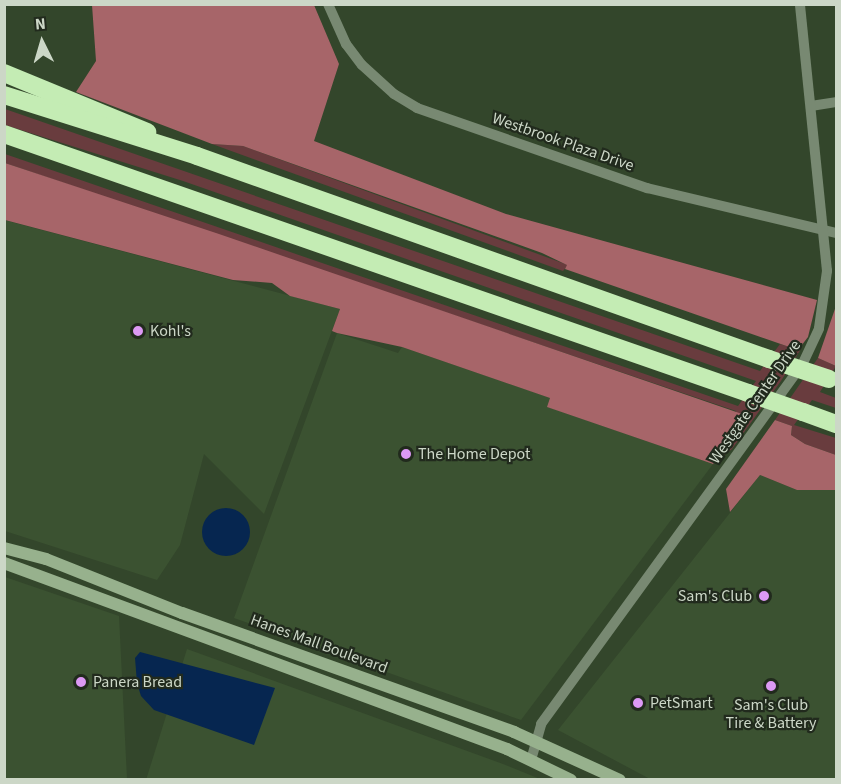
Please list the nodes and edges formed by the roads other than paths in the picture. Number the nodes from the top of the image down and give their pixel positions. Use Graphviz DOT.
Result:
graph roads {
  1 [pos="328,4"];
  2 [pos="800,4"];
  3 [pos="4,73"];
  4 [pos="4,95"];
  5 [pos="837,102"];
  6 [pos="811,106"];
  7 [pos="4,134"];
  8 [pos="4,144"];
  9 [pos="197,156"];
  10 [pos="82,162"];
  11 [pos="824,230"];
  12 [pos="837,233"];
  13 [pos="833,381"];
  14 [pos="836,424"];
  15 [pos="4,548"];
  16 [pos="4,563"];
  17 [pos="536,742"];
  18 [pos="531,760"];
  19 [pos="571,780"];
  20 [pos="620,780"];
  1 -- 11 [label="street, Westbrook Plaza Drive"];
  2 -- 6 [label="street, Westgate Center Drive"];
  3 -- 9 [label="highway"];
  4 -- 9 [label="highway"];
  5 -- 6 [label="street"];
  6 -- 11 [label="street, Westgate Center Drive"];
  7 -- 10 [label="highway"];
  8 -- 10 [label="highway"];
  9 -- 13 [label="highway, bridge"];
  10 -- 14 [label="highway, bridge"];
  11 -- 12 [label="street, Westbrook Plaza Drive"];
  11 -- 17 [label="street, Westgate Center Drive"];
  15 -- 17 [label="main road, Hanes Mall Boulevard"];
  16 -- 18 [label="main road, Hanes Mall Boulevard"];
  17 -- 18 [label="street, Westgate Center Drive"];
  17 -- 20 [label="main road, Hanes Mall Boulevard"];
  18 -- 19 [label="main road, Hanes Mall Boulevard"];
}
